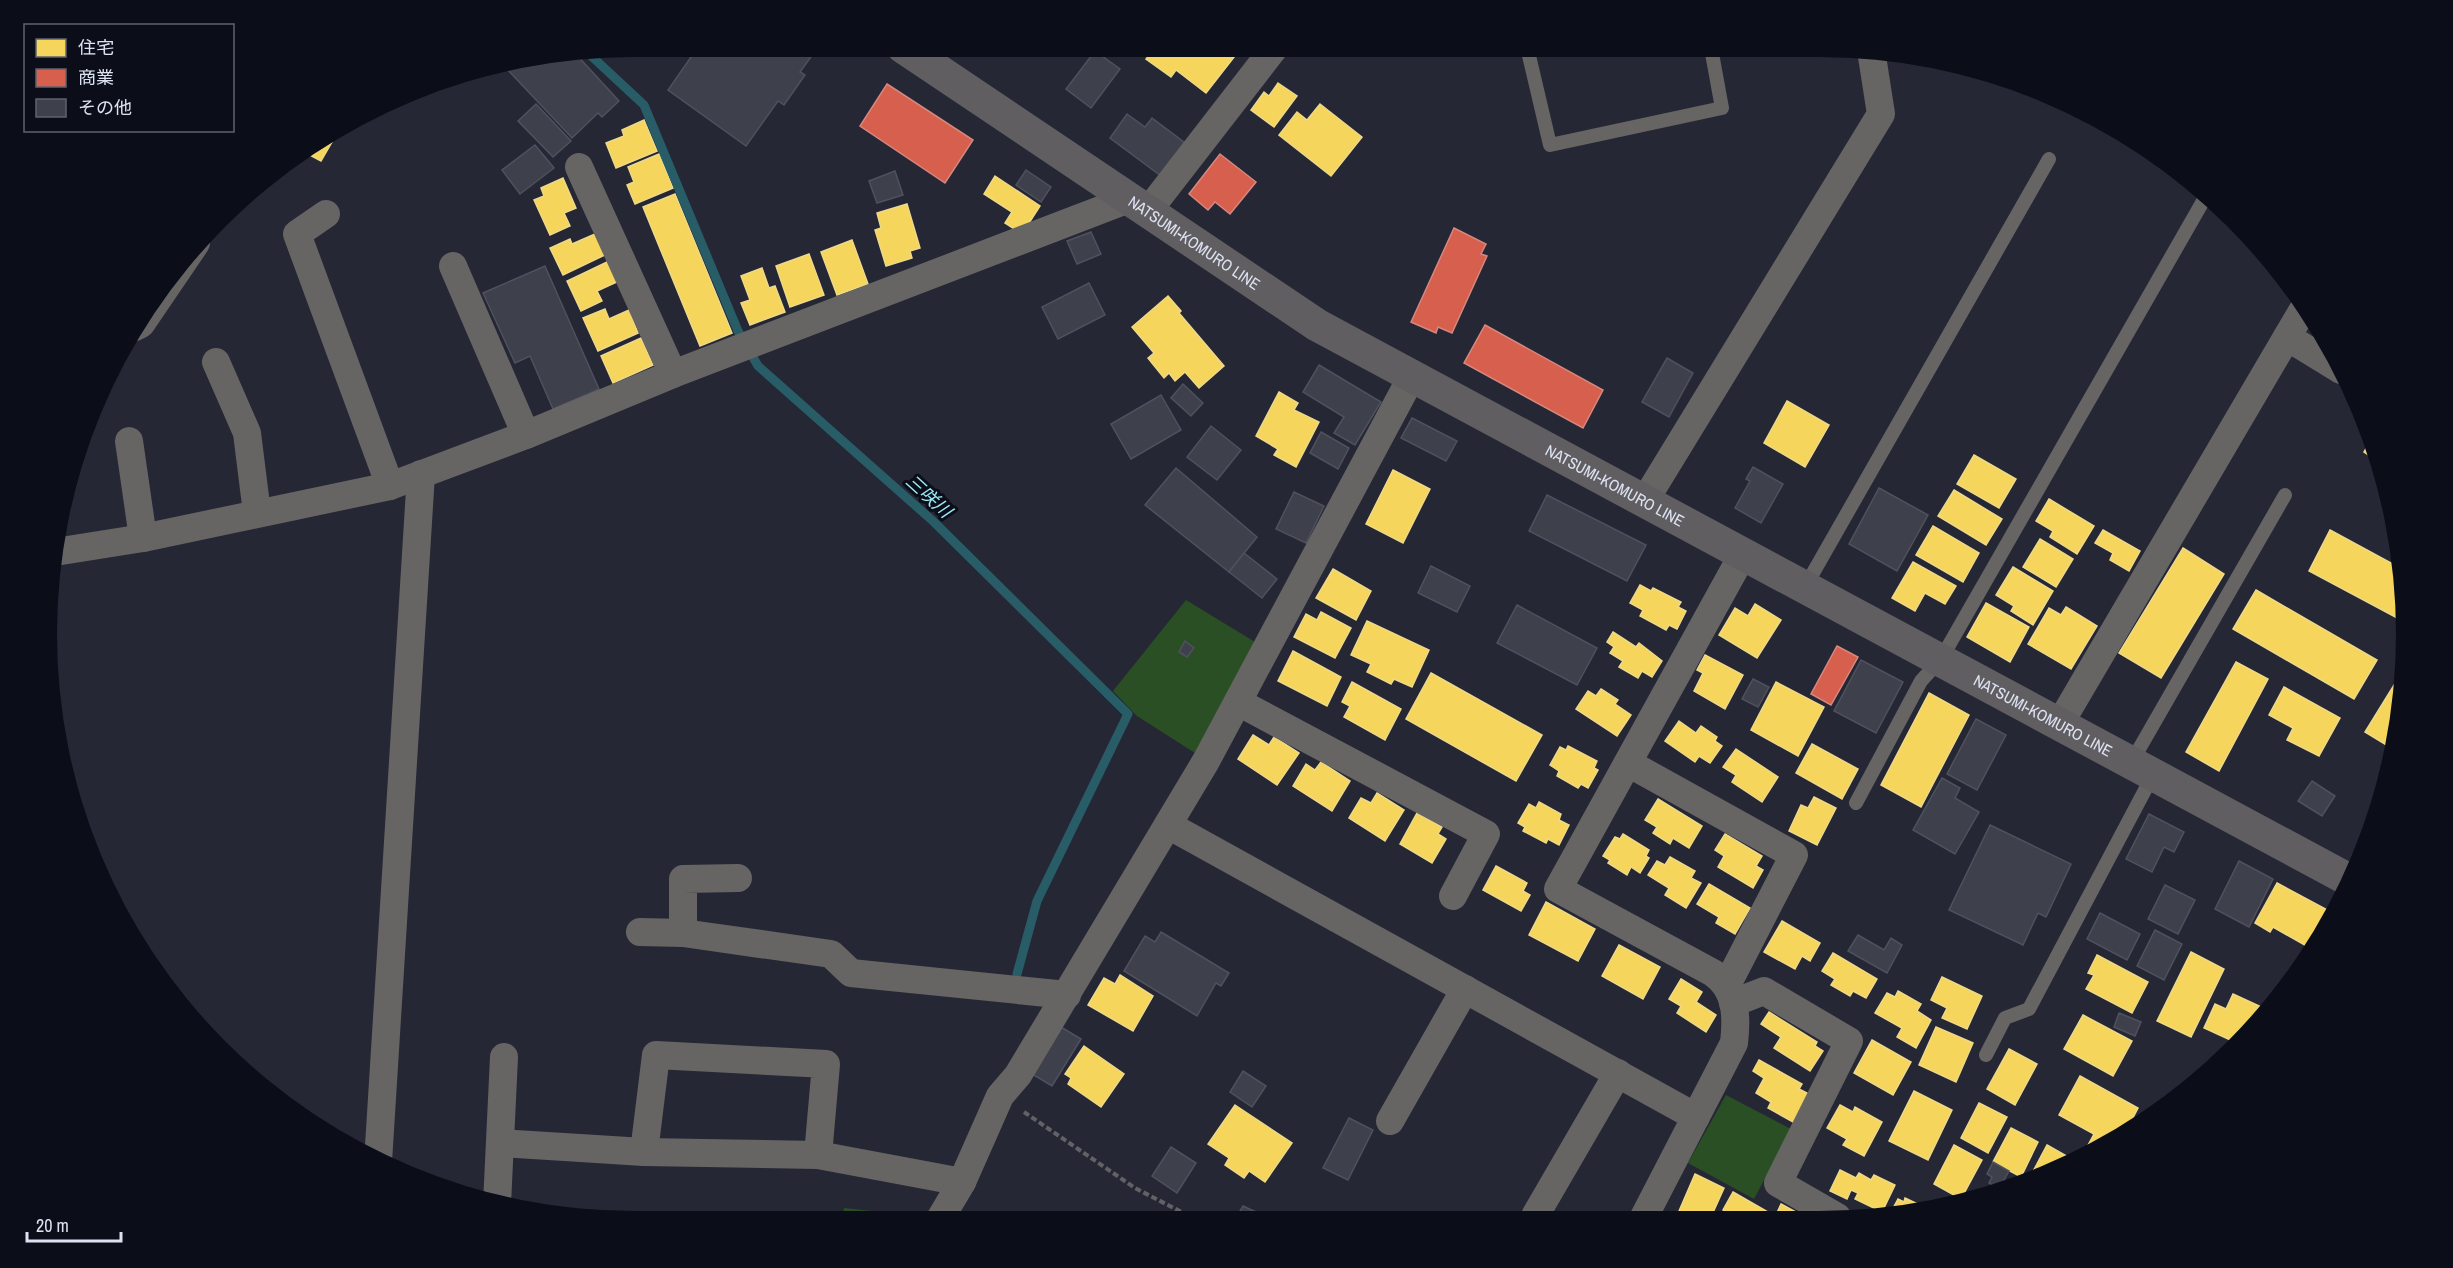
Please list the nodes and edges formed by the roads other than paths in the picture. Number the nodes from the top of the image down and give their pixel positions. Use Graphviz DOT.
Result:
graph roads {
  1 [pos="918,57"];
  2 [pos="1266,57"];
  3 [pos="1529,57"];
  4 [pos="1713,57"];
  5 [pos="1873,60"];
  6 [pos="2049,159"];
  7 [pos="579,167"];
  8 [pos="2202,203"];
  9 [pos="1139,205"];
  10 [pos="326,214"];
  11 [pos="453,266"];
  12 [pos="2300,315"];
  13 [pos="2287,337"];
  14 [pos="2327,361"];
  15 [pos="216,362"];
  16 [pos="673,374"];
  17 [pos="1412,376"];
  18 [pos="526,435"];
  19 [pos="129,441"];
  20 [pos="421,474"];
  21 [pos="390,486"];
  22 [pos="2285,495"];
  23 [pos="1644,502"];
  24 [pos="257,513"];
  25 [pos="143,538"];
  26 [pos="63,551"];
  27 [pos="1743,554"];
  28 [pos="1805,588"];
  29 [pos="1941,659"];
  30 [pos="1238,702"];
  31 [pos="2059,725"];
  32 [pos="1628,763"];
  33 [pos="2142,769"];
  34 [pos="1856,803"];
  35 [pos="1168,825"];
  36 [pos="2342,876"];
  37 [pos="738,878"];
  38 [pos="1453,896"];
  39 [pos="640,932"];
  40 [pos="683,933"];
  41 [pos="1465,989"];
  42 [pos="1067,994"];
  43 [pos="1730,994"];
  44 [pos="1986,1055"];
  45 [pos="504,1057"];
  46 [pos="1618,1073"];
  47 [pos="1696,1116"];
  48 [pos="1390,1121"];
  49 [pos="500,1143"];
  50 [pos="379,1151"];
  51 [pos="644,1152"];
  52 [pos="818,1155"];
  53 [pos="962,1182"];
  54 [pos="497,1194"];
  55 [pos="945,1211"];
  56 [pos="1538,1211"];
  57 [pos="1647,1211"];
  58 [pos="1826,1211"];
  1 -- 9 [label="main road, NATSUMI-KOMURO LINE"];
  2 -- 9 [label="street"];
  3 -- 4 [label="lane"];
  5 -- 23 [label="street"];
  6 -- 28 [label="lane"];
  7 -- 16 [label="street"];
  8 -- 29 [label="lane"];
  9 -- 16 [label="street"];
  9 -- 17 [label="main road, NATSUMI-KOMURO LINE"];
  10 -- 21 [label="street"];
  11 -- 18 [label="street"];
  12 -- 13 [label="street"];
  13 -- 14 [label="street"];
  13 -- 31 [label="street"];
  15 -- 24 [label="street"];
  16 -- 18 [label="street"];
  17 -- 23 [label="main road, NATSUMI-KOMURO LINE"];
  17 -- 30 [label="street"];
  18 -- 20 [label="street"];
  19 -- 25 [label="street"];
  20 -- 21 [label="street"];
  20 -- 50 [label="street"];
  21 -- 24 [label="street"];
  22 -- 33 [label="lane"];
  23 -- 27 [label="main road, NATSUMI-KOMURO LINE"];
  24 -- 25 [label="street"];
  25 -- 26 [label="street"];
  27 -- 28 [label="main road, NATSUMI-KOMURO LINE"];
  27 -- 32 [label="street"];
  28 -- 29 [label="main road, NATSUMI-KOMURO LINE"];
  29 -- 31 [label="main road, NATSUMI-KOMURO LINE"];
  29 -- 34 [label="lane"];
  30 -- 35 [label="street"];
  30 -- 38 [label="street"];
  31 -- 33 [label="main road, NATSUMI-KOMURO LINE"];
  32 -- 43 [label="street"];
  32 -- 43 [label="street"];
  33 -- 36 [label="main road, NATSUMI-KOMURO LINE"];
  33 -- 44 [label="lane"];
  35 -- 41 [label="street"];
  35 -- 42 [label="street"];
  37 -- 40 [label="street"];
  39 -- 40 [label="street"];
  40 -- 42 [label="street"];
  41 -- 46 [label="street"];
  41 -- 48 [label="street"];
  42 -- 53 [label="street"];
  43 -- 47 [label="street"];
  43 -- 58 [label="street"];
  45 -- 49 [label="street"];
  46 -- 47 [label="street"];
  46 -- 56 [label="street"];
  47 -- 57 [label="street"];
  49 -- 51 [label="street"];
  49 -- 54 [label="street"];
  51 -- 52 [label="street"];
  51 -- 52 [label="street"];
  52 -- 53 [label="street"];
  53 -- 55 [label="street"];
}
